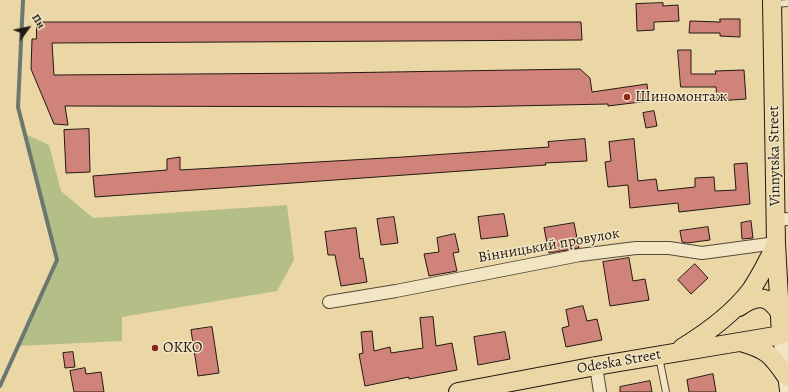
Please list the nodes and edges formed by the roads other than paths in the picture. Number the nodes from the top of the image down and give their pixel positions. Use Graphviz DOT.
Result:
graph roads {
  1 [pos="778,2"];
  2 [pos="782,220"];
  3 [pos="776,243"];
  4 [pos="329,302"];
  5 [pos="780,313"];
  6 [pos="729,314"];
  7 [pos="781,335"];
  8 [pos="740,342"];
  9 [pos="666,354"];
  10 [pos="596,366"];
  11 [pos="787,383"];
  12 [pos="458,392"];
  13 [pos="600,392"];
  14 [pos="666,392"];
  1 -- 2 [label="main road, Vinnytska Street"];
  2 -- 3 [label="main road, Vinnytska Street"];
  3 -- 4 [label="street, Вінницький провулок"];
  3 -- 5 [label="main road, Vinnytska Street"];
  3 -- 6 [label="main road"];
  5 -- 6 [label="main road"];
  5 -- 7 [label="main road, Vinnytska Street"];
  6 -- 9 [label="main road"];
  7 -- 8 [label="main road, Odeska Street"];
  7 -- 11 [label="main road"];
  8 -- 9 [label="main road, Odeska Street"];
  8 -- 11 [label="main road"];
  9 -- 10 [label="main road, Odeska Street"];
  9 -- 14 [label="lane"];
  10 -- 12 [label="main road, Odeska Street"];
  10 -- 13 [label="street"];
}
